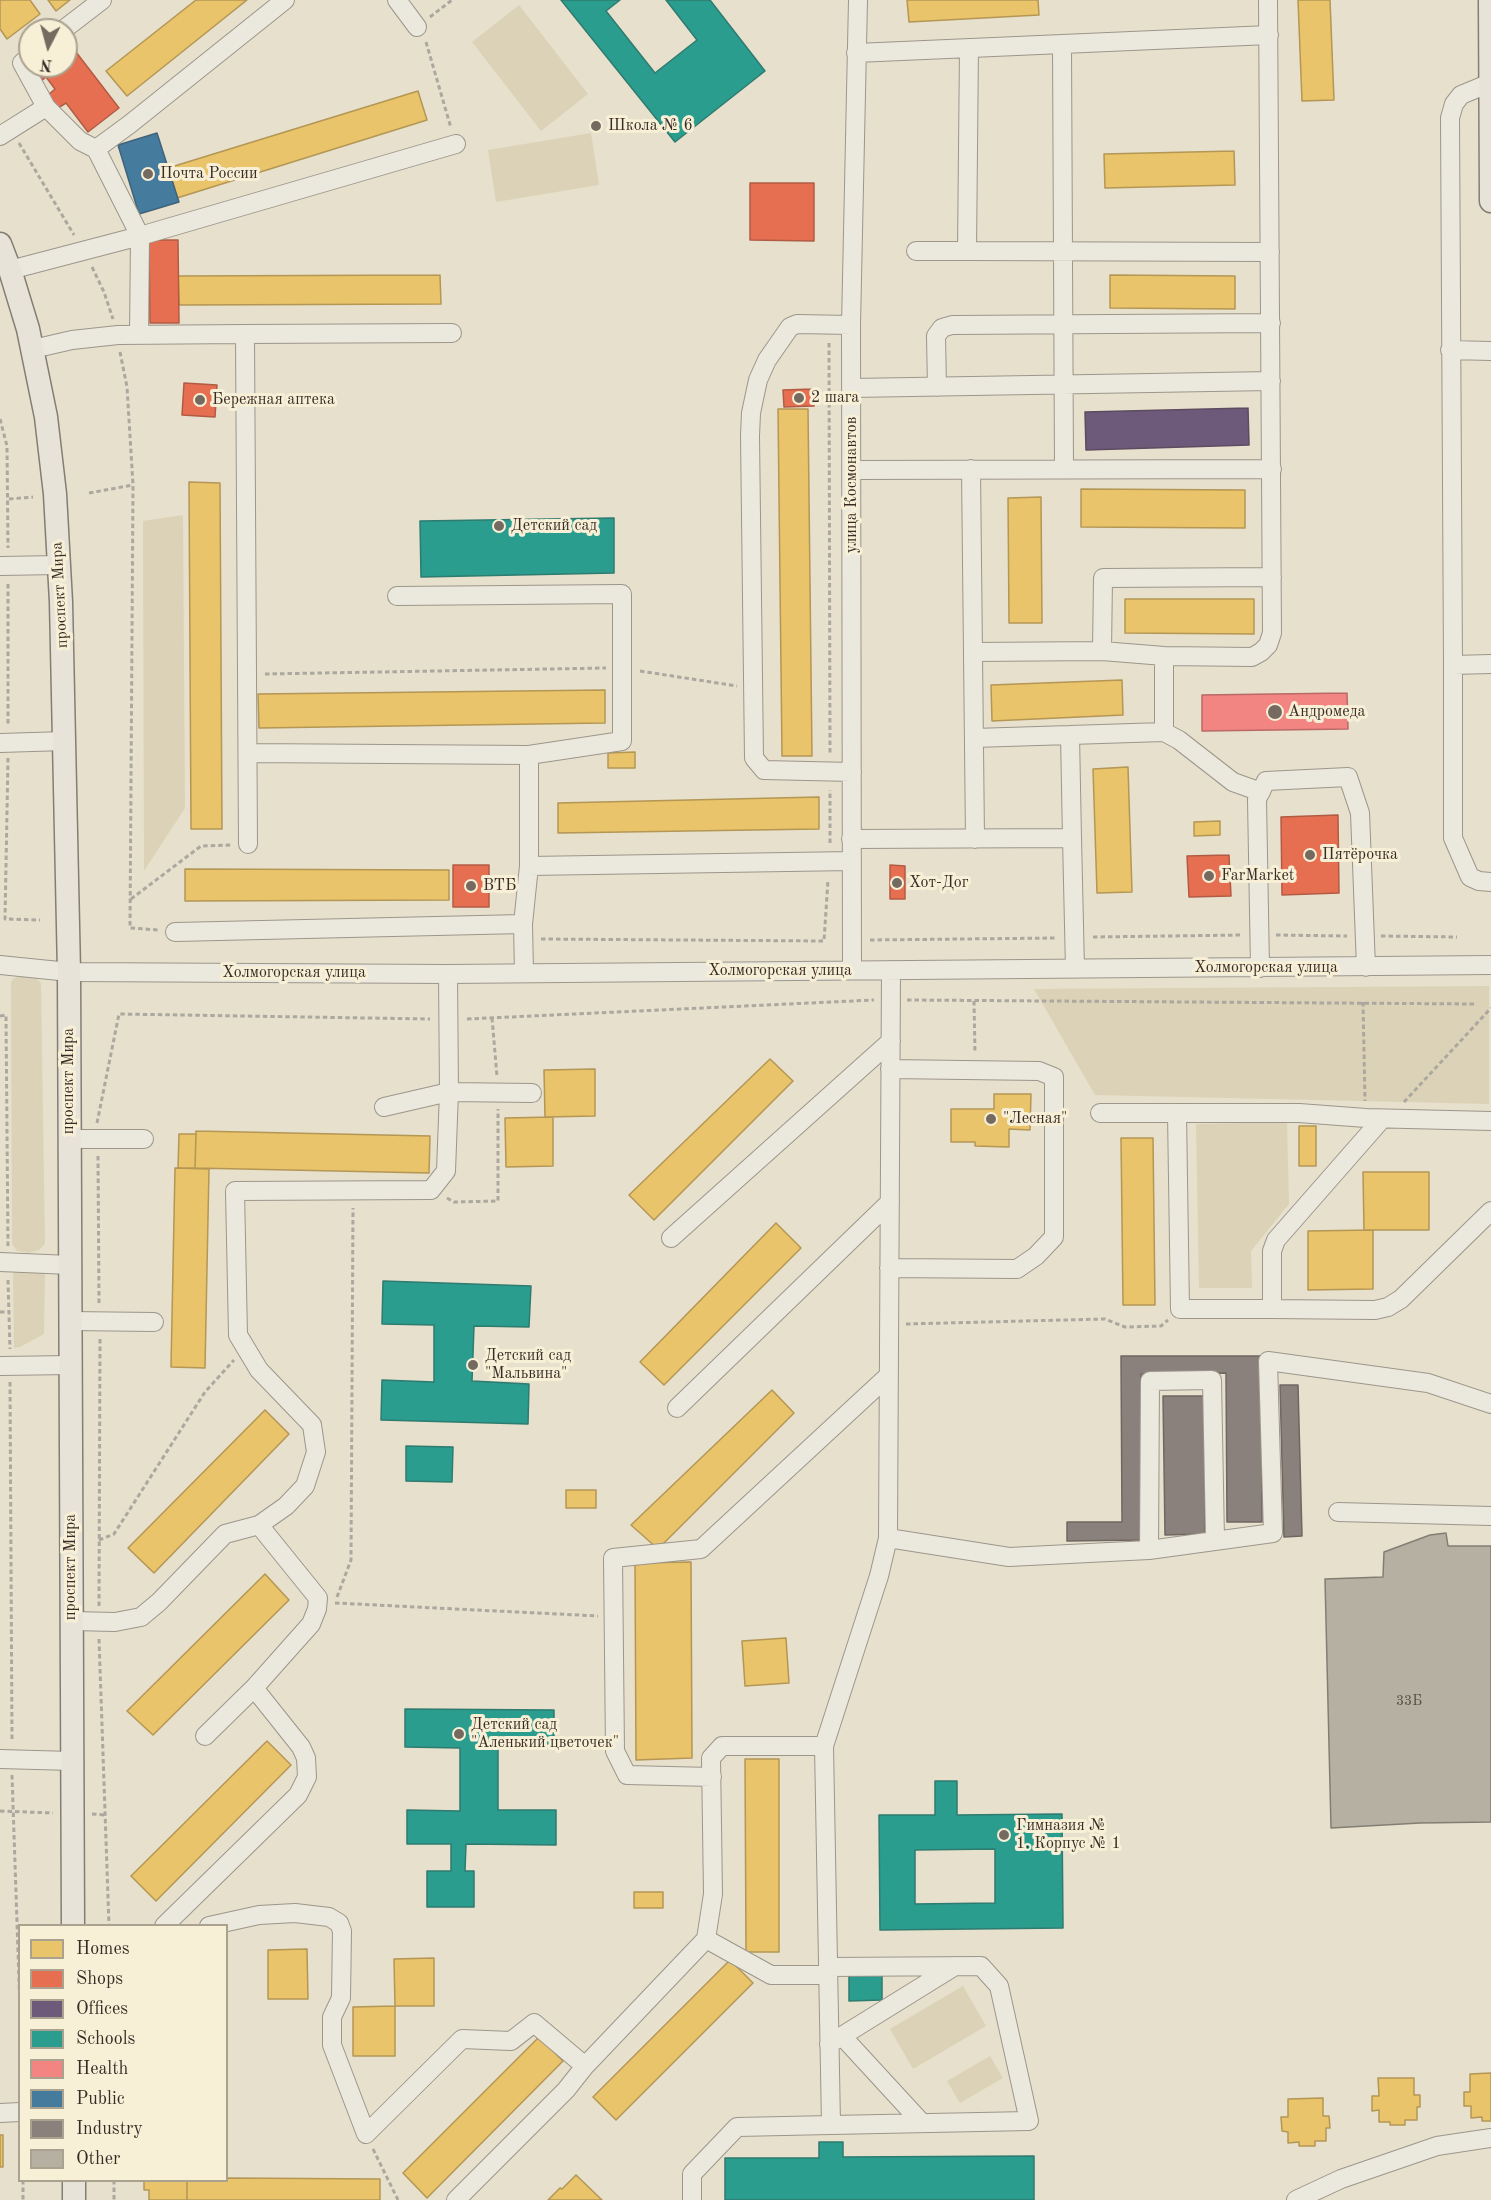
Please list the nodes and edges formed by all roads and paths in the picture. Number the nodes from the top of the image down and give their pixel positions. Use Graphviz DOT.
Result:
graph roads {
  1 [pos="102,0"];
  2 [pos="285,0"];
  3 [pos="397,0"];
  4 [pos="452,0"];
  5 [pos="858,0"];
  6 [pos="1268,0"];
  7 [pos="1490,0"];
  8 [pos="78,18"];
  9 [pos="417,27"];
  10 [pos="1269,35"];
  11 [pos="1062,44"];
  12 [pos="969,48"];
  13 [pos="856,53"];
  14 [pos="30,78"];
  15 [pos="1490,83"];
  16 [pos="46,106"];
  17 [pos="5,133"];
  18 [pos="456,144"];
  19 [pos="96,148"];
  20 [pos="1491,201"];
  21 [pos="140,236"];
  22 [pos="0,244"];
  23 [pos="83,249"];
  24 [pos="916,250"];
  25 [pos="967,251"];
  26 [pos="1270,252"];
  27 [pos="1063,253"];
  28 [pos="10,270"];
  29 [pos="1271,323"];
  30 [pos="1063,324"];
  31 [pos="829,325"];
  32 [pos="851,325"];
  33 [pos="452,333"];
  34 [pos="245,334"];
  35 [pos="118,335"];
  36 [pos="139,335"];
  37 [pos="33,350"];
  38 [pos="1450,350"];
  39 [pos="1491,351"];
  40 [pos="1271,381"];
  41 [pos="1063,386"];
  42 [pos="937,387"];
  43 [pos="852,388"];
  44 [pos="0,419"];
  45 [pos="971,469"];
  46 [pos="1064,469"];
  47 [pos="1272,469"];
  48 [pos="852,470"];
  49 [pos="133,485"];
  50 [pos="90,493"];
  51 [pos="33,497"];
  52 [pos="9,499"];
  53 [pos="4,565"];
  54 [pos="60,565"];
  55 [pos="1272,577"];
  56 [pos="397,596"];
  57 [pos="1102,651"];
  58 [pos="973,652"];
  59 [pos="1164,656"];
  60 [pos="1491,664"];
  61 [pos="1453,665"];
  62 [pos="622,668"];
  63 [pos="248,675"];
  64 [pos="753,689"];
  65 [pos="1164,732"];
  66 [pos="1070,735"];
  67 [pos="974,738"];
  68 [pos="65,741"];
  69 [pos="4,742"];
  70 [pos="249,753"];
  71 [pos="529,754"];
  72 [pos="830,772"];
  73 [pos="852,772"];
  74 [pos="1260,792"];
  75 [pos="1072,838"];
  76 [pos="851,839"];
  77 [pos="975,839"];
  78 [pos="248,844"];
  79 [pos="852,861"];
  80 [pos="830,862"];
  81 [pos="529,866"];
  82 [pos="1491,882"];
  83 [pos="131,899"];
  84 [pos="0,901"];
  85 [pos="5,901"];
  86 [pos="40,920"];
  87 [pos="523,924"];
  88 [pos="176,932"];
  89 [pos="1260,935"];
  90 [pos="1365,936"];
  91 [pos="1074,937"];
  92 [pos="1457,937"];
  93 [pos="870,940"];
  94 [pos="0,965"];
  95 [pos="1491,965"];
  96 [pos="1260,968"];
  97 [pos="1366,968"];
  98 [pos="1075,969"];
  99 [pos="852,970"];
  100 [pos="891,970"];
  101 [pos="69,972"];
  102 [pos="524,973"];
  103 [pos="448,974"];
  104 [pos="891,1000"];
  105 [pos="974,1001"];
  106 [pos="1362,1002"];
  107 [pos="1476,1004"];
  108 [pos="1491,1008"];
  109 [pos="0,1016"];
  110 [pos="492,1018"];
  111 [pos="448,1020"];
  112 [pos="891,1041"];
  113 [pos="891,1070"];
  114 [pos="975,1070"];
  115 [pos="449,1092"];
  116 [pos="498,1092"];
  117 [pos="532,1092"];
  118 [pos="384,1107"];
  119 [pos="1100,1113"];
  120 [pos="1177,1113"];
  121 [pos="1379,1118"];
  122 [pos="1491,1121"];
  123 [pos="70,1139"];
  124 [pos="97,1139"];
  125 [pos="144,1139"];
  126 [pos="431,1190"];
  127 [pos="353,1191"];
  128 [pos="890,1202"];
  129 [pos="1491,1210"];
  130 [pos="671,1238"];
  131 [pos="4,1262"];
  132 [pos="70,1265"];
  133 [pos="889,1268"];
  134 [pos="1180,1309"];
  135 [pos="1272,1309"];
  136 [pos="0,1312"];
  137 [pos="9,1312"];
  138 [pos="70,1321"];
  139 [pos="100,1321"];
  140 [pos="154,1322"];
  141 [pos="889,1325"];
  142 [pos="245,1347"];
  143 [pos="71,1365"];
  144 [pos="5,1366"];
  145 [pos="889,1375"];
  146 [pos="1491,1404"];
  147 [pos="677,1408"];
  148 [pos="1338,1512"];
  149 [pos="1491,1516"];
  150 [pos="259,1525"];
  151 [pos="888,1538"];
  152 [pos="99,1540"];
  153 [pos="1215,1540"];
  154 [pos="1149,1550"];
  155 [pos="326,1600"];
  156 [pos="615,1617"];
  157 [pos="72,1621"];
  158 [pos="99,1622"];
  159 [pos="254,1688"];
  160 [pos="205,1736"];
  161 [pos="824,1746"];
  162 [pos="6,1760"];
  163 [pos="72,1761"];
  164 [pos="712,1777"];
  165 [pos="73,1924"];
  166 [pos="109,1924"];
  167 [pos="166,1924"];
  168 [pos="218,1924"];
  169 [pos="706,1939"];
  170 [pos="957,1966"];
  171 [pos="828,1971"];
  172 [pos="18,1974"];
  173 [pos="836,2040"];
  174 [pos="585,2066"];
  175 [pos="18,2112"];
  176 [pos="0,2113"];
  177 [pos="922,2123"];
  178 [pos="831,2125"];
  179 [pos="366,2134"];
  180 [pos="1491,2138"];
  181 [pos="23,2182"];
  182 [pos="74,2182"];
  183 [pos="114,2182"];
  184 [pos="23,2200"];
  185 [pos="74,2200"];
  186 [pos="114,2200"];
  187 [pos="398,2200"];
  188 [pos="456,2200"];
  189 [pos="692,2200"];
  190 [pos="1296,2200"];
  1 -- 8 [label="street"];
  2 -- 19 [label="street"];
  3 -- 9 [label="street"];
  4 -- 9 [label="path"];
  5 -- 13 [label="street, улица Космонавтов"];
  6 -- 10 [label="street"];
  7 -- 15 [label="main road"];
  9 -- 18 [label="path"];
  10 -- 11 [label="street"];
  10 -- 26 [label="street"];
  11 -- 12 [label="street"];
  11 -- 27 [label="street"];
  12 -- 13 [label="street"];
  12 -- 25 [label="street"];
  13 -- 32 [label="street, улица Космонавтов"];
  14 -- 16 [label="street"];
  15 -- 20 [label="main road"];
  15 -- 38 [label="street"];
  16 -- 17 [label="street"];
  16 -- 19 [label="street"];
  17 -- 23 [label="path"];
  18 -- 21 [label="street"];
  19 -- 21 [label="street"];
  21 -- 23 [label="street"];
  21 -- 36 [label="street"];
  22 -- 28 [label="main road, проспект Мира"];
  23 -- 28 [label="street"];
  23 -- 35 [label="path"];
  24 -- 25 [label="street"];
  25 -- 27 [label="street"];
  26 -- 27 [label="street"];
  26 -- 29 [label="street"];
  27 -- 30 [label="street"];
  28 -- 37 [label="main road, проспект Мира"];
  29 -- 30 [label="street"];
  29 -- 40 [label="street"];
  30 -- 41 [label="street"];
  30 -- 42 [label="street"];
  31 -- 32 [label="street"];
  31 -- 64 [label="street"];
  31 -- 72 [label="path"];
  32 -- 43 [label="street, улица Космонавтов"];
  33 -- 34 [label="street"];
  34 -- 36 [label="street"];
  34 -- 63 [label="street"];
  35 -- 36 [label="street"];
  35 -- 37 [label="street"];
  35 -- 49 [label="path"];
  37 -- 54 [label="main road, проспект Мира"];
  38 -- 39 [label="street"];
  38 -- 61 [label="street"];
  40 -- 41 [label="street"];
  40 -- 47 [label="street"];
  41 -- 42 [label="street"];
  41 -- 46 [label="street"];
  42 -- 43 [label="street"];
  43 -- 48 [label="street, улица Космонавтов"];
  44 -- 52 [label="path"];
  45 -- 46 [label="street"];
  45 -- 48 [label="street"];
  45 -- 58 [label="street"];
  46 -- 47 [label="street"];
  47 -- 55 [label="street"];
  48 -- 73 [label="street, улица Космонавтов"];
  49 -- 50 [label="path"];
  49 -- 83 [label="path"];
  51 -- 52 [label="path"];
  52 -- 53 [label="path"];
  53 -- 54 [label="street"];
  53 -- 69 [label="path"];
  54 -- 68 [label="main road, проспект Мира"];
  55 -- 57 [label="street"];
  55 -- 59 [label="street"];
  56 -- 62 [label="street"];
  57 -- 58 [label="street"];
  57 -- 59 [label="street"];
  58 -- 67 [label="street"];
  59 -- 65 [label="street"];
  60 -- 61 [label="street"];
  61 -- 82 [label="street"];
  62 -- 63 [label="path"];
  62 -- 64 [label="path"];
  62 -- 71 [label="street"];
  63 -- 70 [label="street"];
  64 -- 72 [label="street"];
  65 -- 66 [label="street"];
  65 -- 74 [label="street"];
  66 -- 67 [label="street"];
  66 -- 75 [label="street"];
  67 -- 77 [label="street"];
  68 -- 69 [label="street"];
  68 -- 101 [label="main road, проспект Мира"];
  69 -- 85 [label="path"];
  70 -- 71 [label="street"];
  70 -- 78 [label="street"];
  71 -- 81 [label="street"];
  72 -- 73 [label="street"];
  72 -- 80 [label="path"];
  73 -- 76 [label="street, улица Космонавтов"];
  74 -- 89 [label="street"];
  74 -- 90 [label="street"];
  75 -- 77 [label="street"];
  75 -- 91 [label="street"];
  76 -- 77 [label="street"];
  76 -- 79 [label="street, улица Космонавтов"];
  78 -- 83 [label="path"];
  79 -- 80 [label="street"];
  79 -- 99 [label="street, улица Космонавтов"];
  80 -- 81 [label="street"];
  80 -- 87 [label="path"];
  81 -- 87 [label="street"];
  83 -- 88 [label="path"];
  84 -- 85 [label="path"];
  85 -- 86 [label="path"];
  87 -- 88 [label="street"];
  87 -- 102 [label="street"];
  89 -- 90 [label="path"];
  89 -- 91 [label="path"];
  89 -- 96 [label="street"];
  90 -- 92 [label="path"];
  90 -- 97 [label="street"];
  91 -- 93 [label="path"];
  91 -- 98 [label="street"];
  94 -- 101 [label="street, Холмогорская улица"];
  95 -- 97 [label="street, Холмогорская улица"];
  96 -- 97 [label="street, Холмогорская улица"];
  96 -- 98 [label="street, Холмогорская улица"];
  98 -- 100 [label="street, Холмогорская улица"];
  99 -- 100 [label="street, Холмогорская улица"];
  99 -- 102 [label="street, Холмогорская улица"];
  100 -- 104 [label="street"];
  101 -- 103 [label="street, Холмогорская улица"];
  101 -- 123 [label="main road, проспект Мира"];
  102 -- 103 [label="street, Холмогорская улица"];
  103 -- 111 [label="street"];
  104 -- 105 [label="path"];
  104 -- 110 [label="path"];
  104 -- 112 [label="street"];
  105 -- 106 [label="path"];
  105 -- 114 [label="path"];
  106 -- 107 [label="path"];
  106 -- 121 [label="path"];
  108 -- 121 [label="path"];
  109 -- 131 [label="path"];
  110 -- 111 [label="path"];
  110 -- 116 [label="path"];
  111 -- 115 [label="street"];
  111 -- 124 [label="path"];
  112 -- 113 [label="street"];
  112 -- 130 [label="street"];
  113 -- 114 [label="street"];
  113 -- 128 [label="street"];
  114 -- 133 [label="street"];
  115 -- 116 [label="street"];
  115 -- 118 [label="street"];
  115 -- 126 [label="street"];
  116 -- 117 [label="street"];
  116 -- 126 [label="path"];
  119 -- 120 [label="street"];
  120 -- 121 [label="street"];
  120 -- 134 [label="street"];
  121 -- 122 [label="street"];
  121 -- 135 [label="street"];
  123 -- 124 [label="street"];
  123 -- 132 [label="main road, проспект Мира"];
  124 -- 125 [label="street"];
  124 -- 139 [label="path"];
  126 -- 127 [label="street"];
  127 -- 142 [label="street"];
  127 -- 155 [label="path"];
  128 -- 133 [label="street"];
  128 -- 147 [label="street"];
  129 -- 135 [label="street"];
  131 -- 132 [label="street"];
  131 -- 137 [label="path"];
  132 -- 138 [label="main road, проспект Мира"];
  133 -- 141 [label="street"];
  134 -- 135 [label="street"];
  134 -- 141 [label="path"];
  136 -- 137 [label="path"];
  137 -- 144 [label="path"];
  138 -- 139 [label="street"];
  138 -- 143 [label="main road, проспект Мира"];
  139 -- 140 [label="street"];
  139 -- 152 [label="path"];
  141 -- 145 [label="street"];
  142 -- 150 [label="street"];
  142 -- 152 [label="path"];
  143 -- 144 [label="street"];
  143 -- 157 [label="main road, проспект Мира"];
  144 -- 162 [label="path"];
  145 -- 151 [label="street"];
  145 -- 156 [label="street"];
  146 -- 153 [label="street"];
  148 -- 149 [label="street"];
  150 -- 155 [label="street"];
  150 -- 158 [label="street"];
  151 -- 154 [label="street"];
  151 -- 161 [label="street"];
  152 -- 158 [label="path"];
  153 -- 154 [label="street"];
  153 -- 154 [label="street"];
  155 -- 156 [label="path"];
  155 -- 159 [label="street"];
  156 -- 164 [label="street"];
  157 -- 158 [label="street"];
  157 -- 163 [label="main road, проспект Мира"];
  158 -- 166 [label="path"];
  159 -- 160 [label="street"];
  159 -- 167 [label="street"];
  161 -- 164 [label="street"];
  161 -- 171 [label="street"];
  162 -- 163 [label="street"];
  162 -- 172 [label="path"];
  163 -- 165 [label="main road, проспект Мира"];
  164 -- 169 [label="street"];
  168 -- 179 [label="street"];
  169 -- 171 [label="street"];
  169 -- 174 [label="street"];
  170 -- 171 [label="street"];
  170 -- 173 [label="street"];
  170 -- 177 [label="street"];
  171 -- 173 [label="street"];
  173 -- 177 [label="street"];
  173 -- 178 [label="street"];
  174 -- 179 [label="street"];
  174 -- 188 [label="street"];
  175 -- 176 [label="street"];
  177 -- 178 [label="street"];
  178 -- 189 [label="street"];
  179 -- 187 [label="path"];
  180 -- 190 [label="street"];
  181 -- 184 [label="path"];
  182 -- 185 [label="main road"];
  183 -- 186 [label="path"];
}
